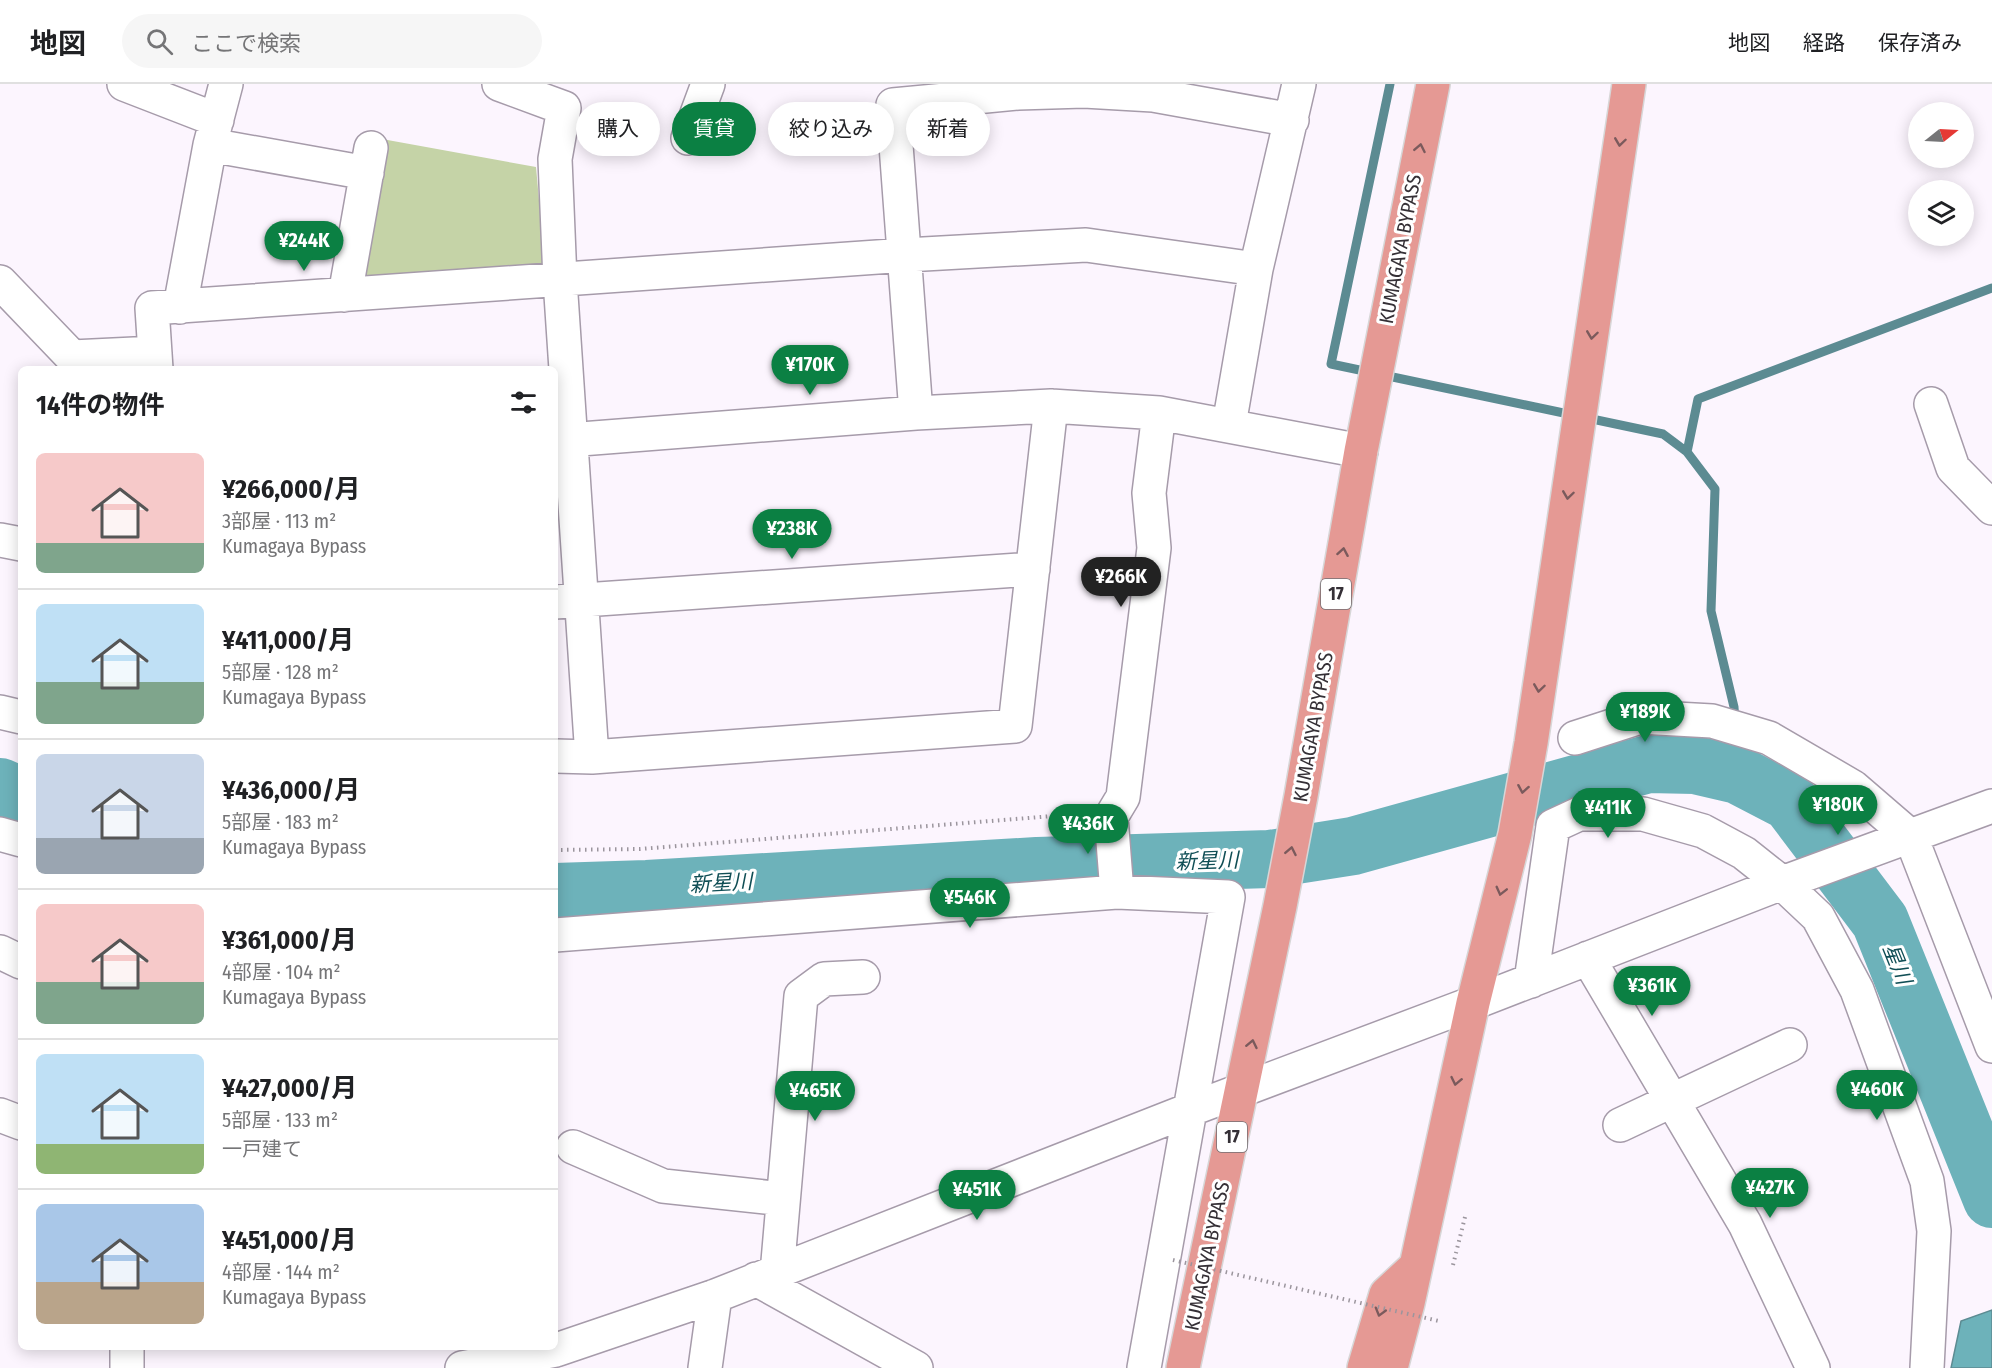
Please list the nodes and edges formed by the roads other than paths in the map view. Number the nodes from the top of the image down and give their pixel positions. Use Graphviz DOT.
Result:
graph roads {
  1 [pos="124,84"];
  2 [pos="226,84"];
  3 [pos="499,84"];
  4 [pos="708,84"];
  5 [pos="1299,84"];
  6 [pos="1433,84"];
  7 [pos="1629,84"];
  8 [pos="1018,89"];
  9 [pos="1155,90"];
  10 [pos="701,102"];
  11 [pos="1292,120"];
  12 [pos="214,133"];
  13 [pos="906,255"];
  14 [pos="1256,269"];
  15 [pos="560,280"];
  16 [pos="345,295"];
  17 [pos="4,296"];
  18 [pos="180,306"];
  19 [pos="155,361"];
  20 [pos="1931,404"];
  21 [pos="1051,406"];
  22 [pos="916,413"];
  23 [pos="1159,413"];
  24 [pos="1229,425"];
  25 [pos="563,441"];
  26 [pos="1361,451"];
  27 [pos="1992,508"];
  28 [pos="0,540"];
  29 [pos="18,543"];
  30 [pos="1033,570"];
  31 [pos="569,601"];
  32 [pos="0,712"];
  33 [pos="18,716"];
  34 [pos="1575,738"];
  35 [pos="558,756"];
  36 [pos="592,758"];
  37 [pos="1992,806"];
  38 [pos="0,834"];
  39 [pos="1911,837"];
  40 [pos="18,839"];
  41 [pos="1782,883"];
  42 [pos="1117,891"];
  43 [pos="558,935"];
  44 [pos="0,951"];
  45 [pos="1588,958"];
  46 [pos="18,960"];
  47 [pos="863,977"];
  48 [pos="1531,981"];
  49 [pos="1473,1003"];
  50 [pos="1790,1045"];
  51 [pos="1992,1046"];
  52 [pos="1242,1090"];
  53 [pos="1672,1101"];
  54 [pos="1189,1110"];
  55 [pos="0,1115"];
  56 [pos="18,1122"];
  57 [pos="1620,1125"];
  58 [pos="573,1147"];
  59 [pos="783,1199"];
  60 [pos="1415,1268"];
  61 [pos="766,1276"];
  62 [pos="715,1296"];
  63 [pos="558,1349"];
  64 [pos="127,1350"];
  65 [pos="556,1350"];
  66 [pos="1140,1365"];
  67 [pos="475,1367"];
  68 [pos="127,1368"];
  69 [pos="705,1368"];
  70 [pos="916,1368"];
  71 [pos="1183,1368"];
  72 [pos="1364,1368"];
  73 [pos="1391,1368"];
  74 [pos="1813,1368"];
  75 [pos="1927,1368"];
  1 -- 12 [label="street"];
  2 -- 12 [label="street"];
  3 -- 15 [label="street"];
  4 -- 10 [label="street"];
  5 -- 11 [label="street"];
  26 -- 6 [label="highway, KUMAGAYA BYPASS / 17, one-way"];
  7 -- 49 [label="highway, one-way"];
  8 -- 9 [label="street"];
  8 -- 13 [label="street"];
  9 -- 11 [label="street"];
  11 -- 14 [label="street"];
  12 -- 16 [label="street"];
  12 -- 18 [label="street"];
  13 -- 14 [label="street"];
  13 -- 15 [label="street"];
  13 -- 22 [label="street"];
  14 -- 24 [label="street"];
  15 -- 16 [label="street"];
  15 -- 25 [label="street"];
  16 -- 18 [label="street"];
  17 -- 19 [label="street"];
  18 -- 19 [label="street"];
  20 -- 27 [label="street"];
  21 -- 22 [label="street"];
  21 -- 23 [label="street"];
  21 -- 30 [label="street"];
  22 -- 25 [label="street"];
  23 -- 24 [label="street"];
  23 -- 42 [label="street"];
  24 -- 26 [label="street"];
  25 -- 31 [label="street"];
  52 -- 26 [label="highway, KUMAGAYA BYPASS / 17, one-way"];
  28 -- 29 [label="street"];
  30 -- 31 [label="street"];
  30 -- 36 [label="street"];
  31 -- 36 [label="street"];
  32 -- 33 [label="street"];
  34 -- 39 [label="street"];
  35 -- 36 [label="street"];
  37 -- 39 [label="street"];
  38 -- 40 [label="street"];
  39 -- 41 [label="street"];
  39 -- 51 [label="street"];
  41 -- 45 [label="street"];
  41 -- 48 [label="street"];
  41 -- 75 [label="street"];
  42 -- 43 [label="street"];
  42 -- 54 [label="street"];
  44 -- 46 [label="street"];
  45 -- 48 [label="street"];
  45 -- 53 [label="street"];
  47 -- 59 [label="street"];
  48 -- 49 [label="street"];
  49 -- 52 [label="street"];
  49 -- 60 [label="highway, one-way"];
  50 -- 53 [label="street"];
  52 -- 54 [label="street"];
  52 -- 71 [label="highway, KUMAGAYA BYPASS / 17"];
  53 -- 57 [label="street"];
  53 -- 74 [label="street"];
  54 -- 61 [label="street"];
  54 -- 66 [label="street"];
  55 -- 56 [label="street"];
  58 -- 59 [label="street"];
  59 -- 61 [label="street"];
  60 -- 72 [label="highway, one-way"];
  60 -- 73 [label="highway"];
  61 -- 62 [label="street"];
  61 -- 70 [label="street"];
  62 -- 63 [label="street"];
  62 -- 69 [label="street"];
  64 -- 68 [label="street"];
  65 -- 67 [label="street"];
}
